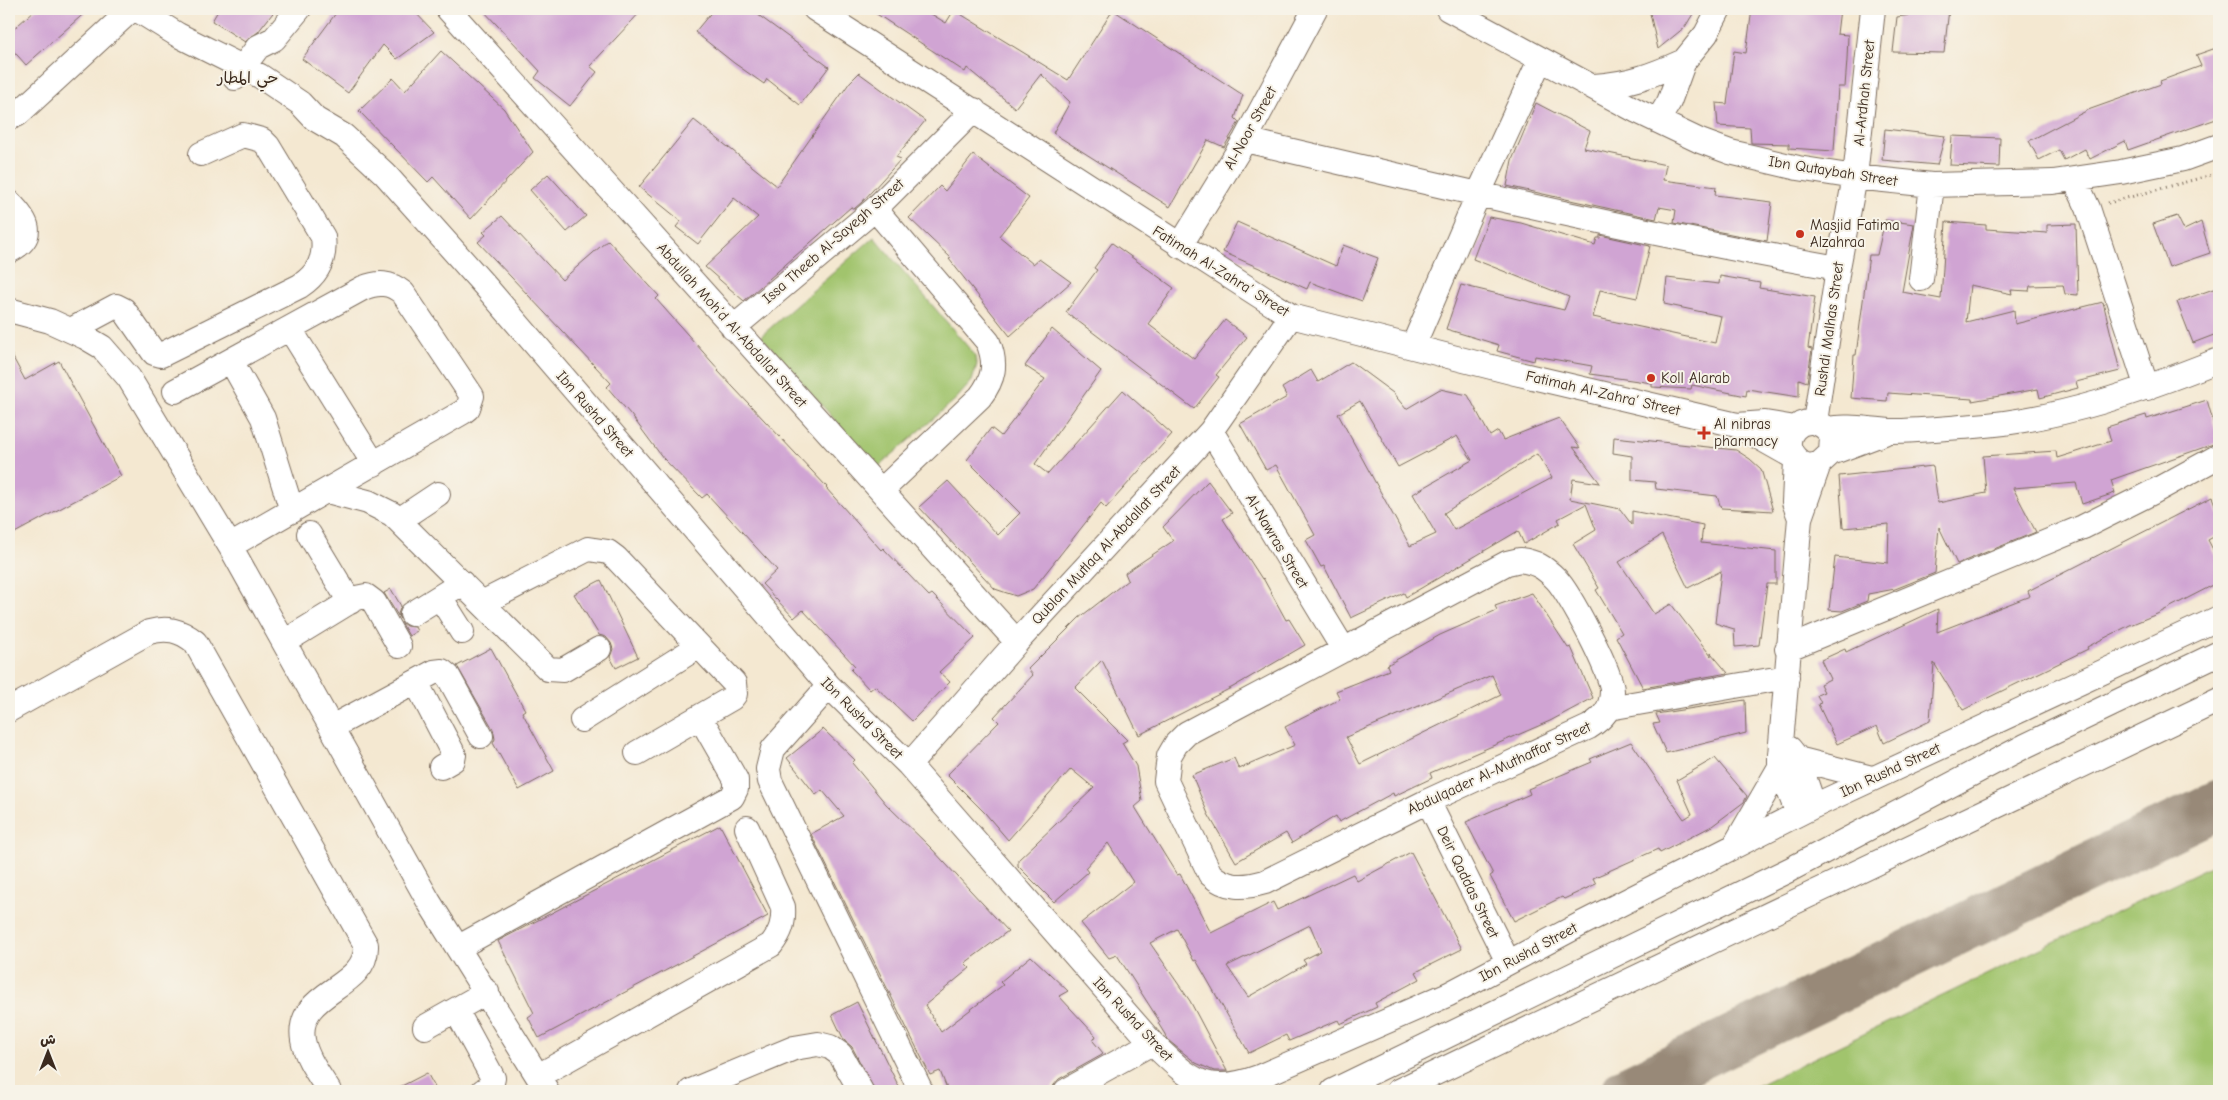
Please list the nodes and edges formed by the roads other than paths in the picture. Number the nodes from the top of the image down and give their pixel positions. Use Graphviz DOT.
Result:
graph roads {
  1 [pos="132,9"];
  2 [pos="136,9"];
  3 [pos="299,9"];
  4 [pos="448,9"];
  5 [pos="1315,9"];
  6 [pos="1448,9"];
  7 [pos="1719,9"];
  8 [pos="1873,9"];
  9 [pos="821,10"];
  10 [pos="1540,60"];
  11 [pos="1684,61"];
  12 [pos="247,78"];
  13 [pos="1594,86"];
  14 [pos="974,110"];
  15 [pos="9,118"];
  16 [pos="1658,120"];
  17 [pos="1245,140"];
  18 [pos="2219,146"];
  19 [pos="201,154"];
  20 [pos="1855,177"];
  21 [pos="2075,180"];
  22 [pos="1932,184"];
  23 [pos="1478,194"];
  24 [pos="9,202"];
  25 [pos="875,209"];
  26 [pos="1180,246"];
  27 [pos="9,251"];
  28 [pos="1838,268"];
  29 [pos="1922,279"];
  30 [pos="9,310"];
  31 [pos="1291,316"];
  32 [pos="733,328"];
  33 [pos="290,329"];
  34 [pos="71,330"];
  35 [pos="1413,346"];
  36 [pos="2219,360"];
  37 [pos="232,361"];
  38 [pos="2147,388"];
  39 [pos="175,391"];
  40 [pos="1738,425"];
  41 [pos="1812,426"];
  42 [pos="1891,430"];
  43 [pos="1211,431"];
  44 [pos="2219,456"];
  45 [pos="1794,458"];
  46 [pos="1825,459"];
  47 [pos="374,464"];
  48 [pos="882,490"];
  49 [pos="327,491"];
  50 [pos="438,494"];
  51 [pos="292,511"];
  52 [pos="1800,518"];
  53 [pos="399,520"];
  54 [pos="309,534"];
  55 [pos="230,546"];
  56 [pos="462,584"];
  57 [pos="440,597"];
  58 [pos="350,602"];
  59 [pos="482,603"];
  60 [pos="412,614"];
  61 [pos="2219,618"];
  62 [pos="462,632"];
  63 [pos="284,642"];
  64 [pos="1017,642"];
  65 [pos="399,646"];
  66 [pos="699,646"];
  67 [pos="599,649"];
  68 [pos="1788,649"];
  69 [pos="1344,650"];
  70 [pos="2219,653"];
  71 [pos="1788,677"];
  72 [pos="416,682"];
  73 [pos="829,686"];
  74 [pos="2219,700"];
  75 [pos="1609,708"];
  76 [pos="9,710"];
  77 [pos="700,717"];
  78 [pos="582,720"];
  79 [pos="332,727"];
  80 [pos="481,736"];
  81 [pos="637,753"];
  82 [pos="1787,757"];
  83 [pos="908,765"];
  84 [pos="441,768"];
  85 [pos="1872,778"];
  86 [pos="1428,801"];
  87 [pos="1806,810"];
  88 [pos="747,828"];
  89 [pos="1735,845"];
  90 [pos="459,948"];
  91 [pos="1508,962"];
  92 [pos="487,992"];
  93 [pos="456,1010"];
  94 [pos="425,1027"];
  95 [pos="1152,1043"];
  96 [pos="542,1083"];
  97 [pos="329,1091"];
  98 [pos="482,1091"];
  99 [pos="691,1091"];
  100 [pos="861,1091"];
  101 [pos="922,1091"];
  102 [pos="1066,1091"];
  103 [pos="1333,1091"];
  104 [pos="1398,1091"];
  1 -- 15 [label="street"];
  2 -- 12 [label="street, Ibn Rushd Street"];
  3 -- 12 [label="street"];
  4 -- 32 [label="street, Abdullah Moh’d Al-Abdallat Street"];
  5 -- 17 [label="street, Al-Noor Street"];
  6 -- 10 [label="street, Ibn Qutaybah Street"];
  7 -- 11 [label="street"];
  8 -- 20 [label="street, Al-Ardhah Street"];
  9 -- 14 [label="street, Fatimah Al-Zahra’ Street"];
  10 -- 13 [label="street, Ibn Qutaybah Street"];
  10 -- 23 [label="street"];
  11 -- 13 [label="street"];
  11 -- 16 [label="street"];
  12 -- 73 [label="street, Ibn Rushd Street"];
  13 -- 16 [label="street, Ibn Qutaybah Street"];
  14 -- 25 [label="street, Issa Theeb Al-Sayegh Street"];
  14 -- 26 [label="street, Fatimah Al-Zahra’ Street"];
  16 -- 20 [label="street, Ibn Qutaybah Street"];
  17 -- 23 [label="street"];
  17 -- 26 [label="street, Al-Noor Street"];
  18 -- 21 [label="street, Ibn Qutaybah Street"];
  19 -- 34 [label="street"];
  20 -- 22 [label="street, Ibn Qutaybah Street"];
  20 -- 28 [label="street, Rushdi Malhas Street"];
  21 -- 22 [label="street, Ibn Qutaybah Street"];
  21 -- 38 [label="street"];
  22 -- 29 [label="street"];
  23 -- 28 [label="street"];
  23 -- 35 [label="street"];
  24 -- 27 [label="street"];
  25 -- 32 [label="street, Issa Theeb Al-Sayegh Street"];
  25 -- 48 [label="street"];
  26 -- 31 [label="street, Fatimah Al-Zahra’ Street"];
  28 -- 41 [label="street, Rushdi Malhas Street"];
  30 -- 34 [label="street"];
  31 -- 35 [label="street, Fatimah Al-Zahra’ Street"];
  31 -- 43 [label="street, Qublan Mutlaq Al-Abdallat Street"];
  32 -- 48 [label="street, Abdullah Moh’d Al-Abdallat Street"];
  33 -- 37 [label="street"];
  33 -- 47 [label="street"];
  33 -- 47 [label="street"];
  34 -- 55 [label="street"];
  35 -- 40 [label="street, Fatimah Al-Zahra’ Street"];
  36 -- 38 [label="street, Fatimah Al-Zahra’ Street"];
  37 -- 39 [label="street"];
  37 -- 51 [label="street"];
  38 -- 42 [label="street, Fatimah Al-Zahra’ Street"];
  40 -- 41 [label="street, Fatimah Al-Zahra’ Street"];
  40 -- 45 [label="street, Fatimah Al-Zahra’ Street"];
  41 -- 42 [label="street, Fatimah Al-Zahra’ Street"];
  41 -- 45 [label="street"];
  41 -- 46 [label="street"];
  42 -- 46 [label="street, Fatimah Al-Zahra’ Street"];
  43 -- 64 [label="street, Qublan Mutlaq Al-Abdallat Street"];
  43 -- 69 [label="street, Al-Nawras Street"];
  44 -- 68 [label="street"];
  45 -- 46 [label="street"];
  45 -- 52 [label="street"];
  46 -- 52 [label="street"];
  47 -- 49 [label="street"];
  48 -- 64 [label="street, Abdullah Moh’d Al-Abdallat Street"];
  49 -- 51 [label="street"];
  49 -- 53 [label="street"];
  50 -- 53 [label="street"];
  51 -- 55 [label="street"];
  52 -- 68 [label="street"];
  53 -- 56 [label="street"];
  54 -- 58 [label="street"];
  55 -- 63 [label="street"];
  56 -- 57 [label="street"];
  56 -- 59 [label="street"];
  57 -- 60 [label="street"];
  57 -- 62 [label="street"];
  58 -- 63 [label="street"];
  58 -- 65 [label="street"];
  59 -- 66 [label="street"];
  59 -- 67 [label="street"];
  61 -- 85 [label="street, Ibn Rushd Street"];
  63 -- 79 [label="street"];
  64 -- 83 [label="street, Qublan Mutlaq Al-Abdallat Street"];
  66 -- 77 [label="street"];
  66 -- 78 [label="street"];
  68 -- 71 [label="street"];
  69 -- 75 [label="street, Abdulqader Al-Muthaffar Street"];
  69 -- 86 [label="street, Abdulqader Al-Muthaffar Street"];
  70 -- 103 [label="street"];
  71 -- 75 [label="street"];
  71 -- 82 [label="street"];
  72 -- 79 [label="street"];
  72 -- 80 [label="street"];
  72 -- 84 [label="street"];
  73 -- 83 [label="street, Ibn Rushd Street"];
  73 -- 101 [label="street"];
  74 -- 104 [label="street"];
  75 -- 86 [label="street, Abdulqader Al-Muthaffar Street"];
  76 -- 97 [label="street"];
  77 -- 81 [label="street"];
  77 -- 90 [label="street"];
  79 -- 90 [label="street"];
  82 -- 85 [label="street"];
  82 -- 87 [label="street"];
  82 -- 89 [label="street"];
  83 -- 95 [label="street, Ibn Rushd Street"];
  85 -- 87 [label="street, Ibn Rushd Street"];
  86 -- 91 [label="street, Deir Qaddas Street"];
  87 -- 89 [label="street, Ibn Rushd Street"];
  88 -- 96 [label="street"];
  89 -- 91 [label="street, Ibn Rushd Street"];
  90 -- 92 [label="street"];
  91 -- 95 [label="street, Ibn Rushd Street"];
  92 -- 93 [label="street"];
  92 -- 96 [label="street"];
  93 -- 94 [label="street"];
  93 -- 98 [label="street"];
  95 -- 102 [label="street"];
  99 -- 100 [label="street"];
}
